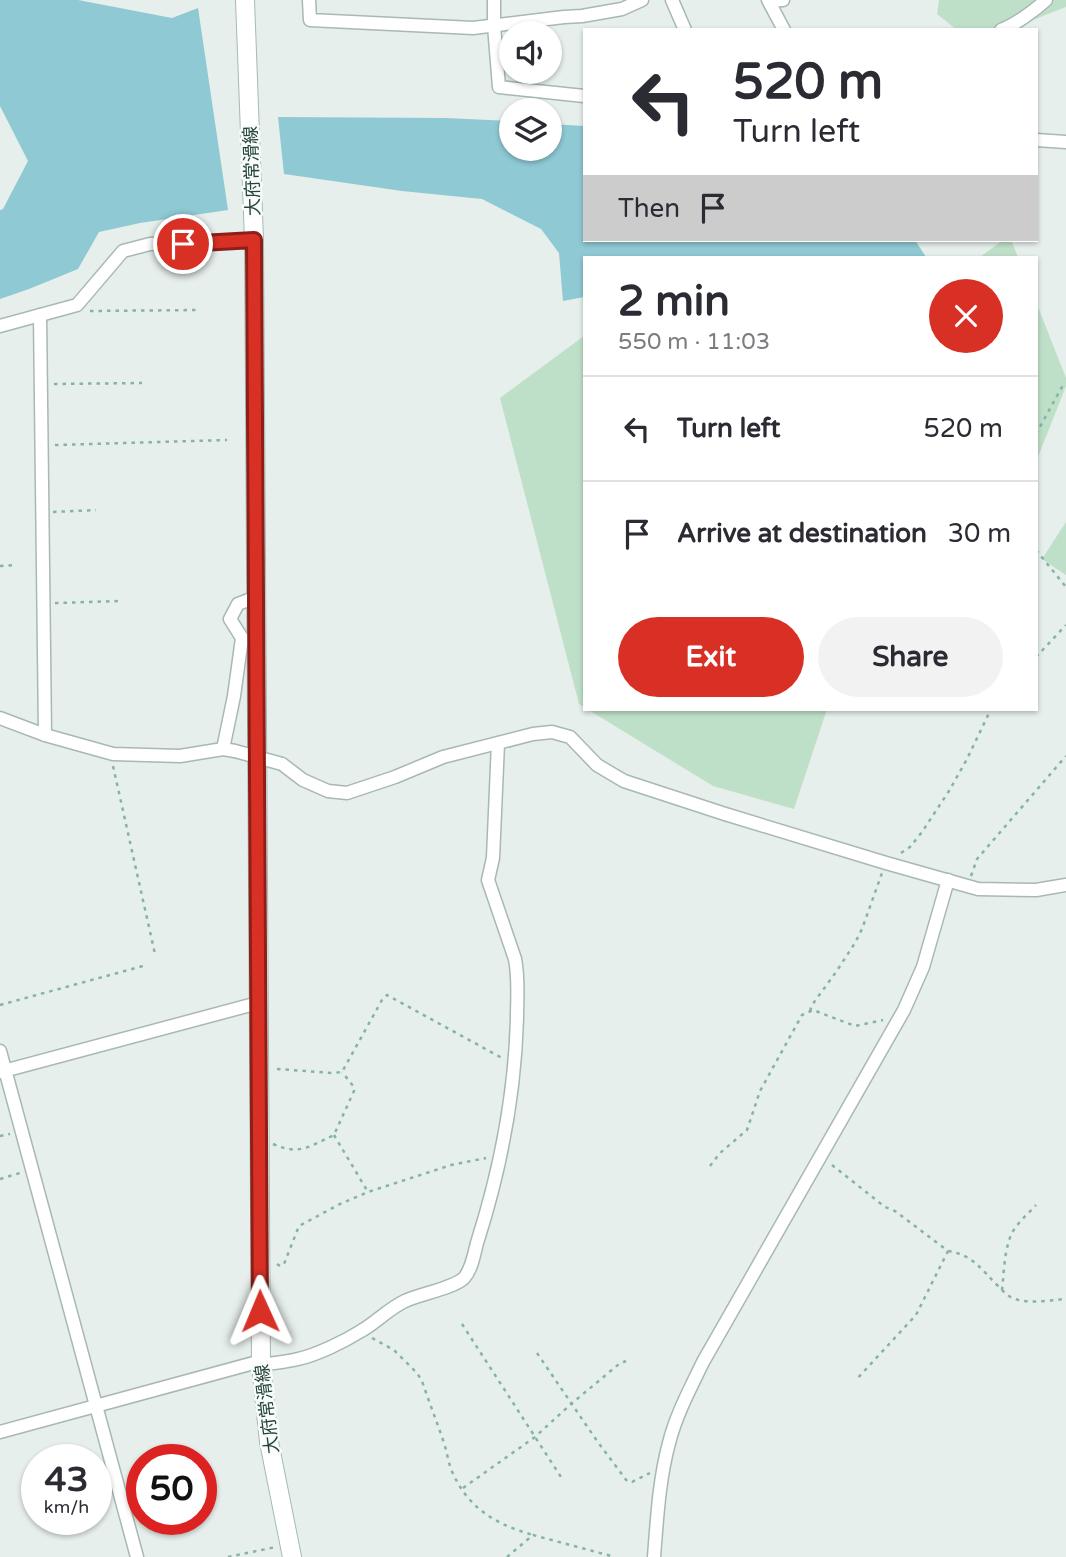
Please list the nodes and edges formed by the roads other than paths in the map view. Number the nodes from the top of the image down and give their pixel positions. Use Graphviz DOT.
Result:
graph roads {
  1 [pos="245,0"];
  2 [pos="309,0"];
  3 [pos="494,0"];
  4 [pos="642,0"];
  5 [pos="672,0"];
  6 [pos="783,0"];
  7 [pos="1045,0"];
  8 [pos="768,1"];
  9 [pos="494,26"];
  10 [pos="684,28"];
  11 [pos="783,28"];
  12 [pos="1007,28"];
  13 [pos="583,96"];
  14 [pos="1038,140"];
  15 [pos="1066,142"];
  16 [pos="254,240"];
  17 [pos="40,315"];
  18 [pos="0,326"];
  19 [pos="256,597"];
  20 [pos="0,718"];
  21 [pos="45,735"];
  22 [pos="498,743"];
  23 [pos="229,750"];
  24 [pos="948,880"];
  25 [pos="1066,885"];
  26 [pos="258,1003"];
  27 [pos="0,1051"];
  28 [pos="3,1072"];
  29 [pos="261,1363"];
  30 [pos="97,1407"];
  31 [pos="0,1432"];
  32 [pos="291,1551"];
  33 [pos="137,1557"];
  34 [pos="654,1557"];
  1 -- 16 [label="main road, 大府常滑線"];
  2 -- 9 [label="street"];
  3 -- 9 [label="street"];
  4 -- 9 [label="street"];
  5 -- 10 [label="street"];
  6 -- 8 [label="street"];
  7 -- 12 [label="street"];
  8 -- 11 [label="street"];
  9 -- 13 [label="street"];
  14 -- 15 [label="street"];
  16 -- 17 [label="street"];
  16 -- 19 [label="main road, 大府常滑線"];
  17 -- 18 [label="street"];
  17 -- 21 [label="street"];
  19 -- 23 [label="street"];
  19 -- 26 [label="main road, 大府常滑線"];
  20 -- 21 [label="street"];
  21 -- 23 [label="street"];
  22 -- 23 [label="street, bridge"];
  22 -- 24 [label="street"];
  22 -- 29 [label="street"];
  24 -- 25 [label="street"];
  24 -- 34 [label="street"];
  26 -- 28 [label="street"];
  26 -- 29 [label="main road, 大府常滑線"];
  27 -- 28 [label="street"];
  28 -- 30 [label="street"];
  29 -- 30 [label="street"];
  29 -- 32 [label="main road, 大府常滑線"];
  30 -- 31 [label="street"];
  30 -- 33 [label="street"];
}
